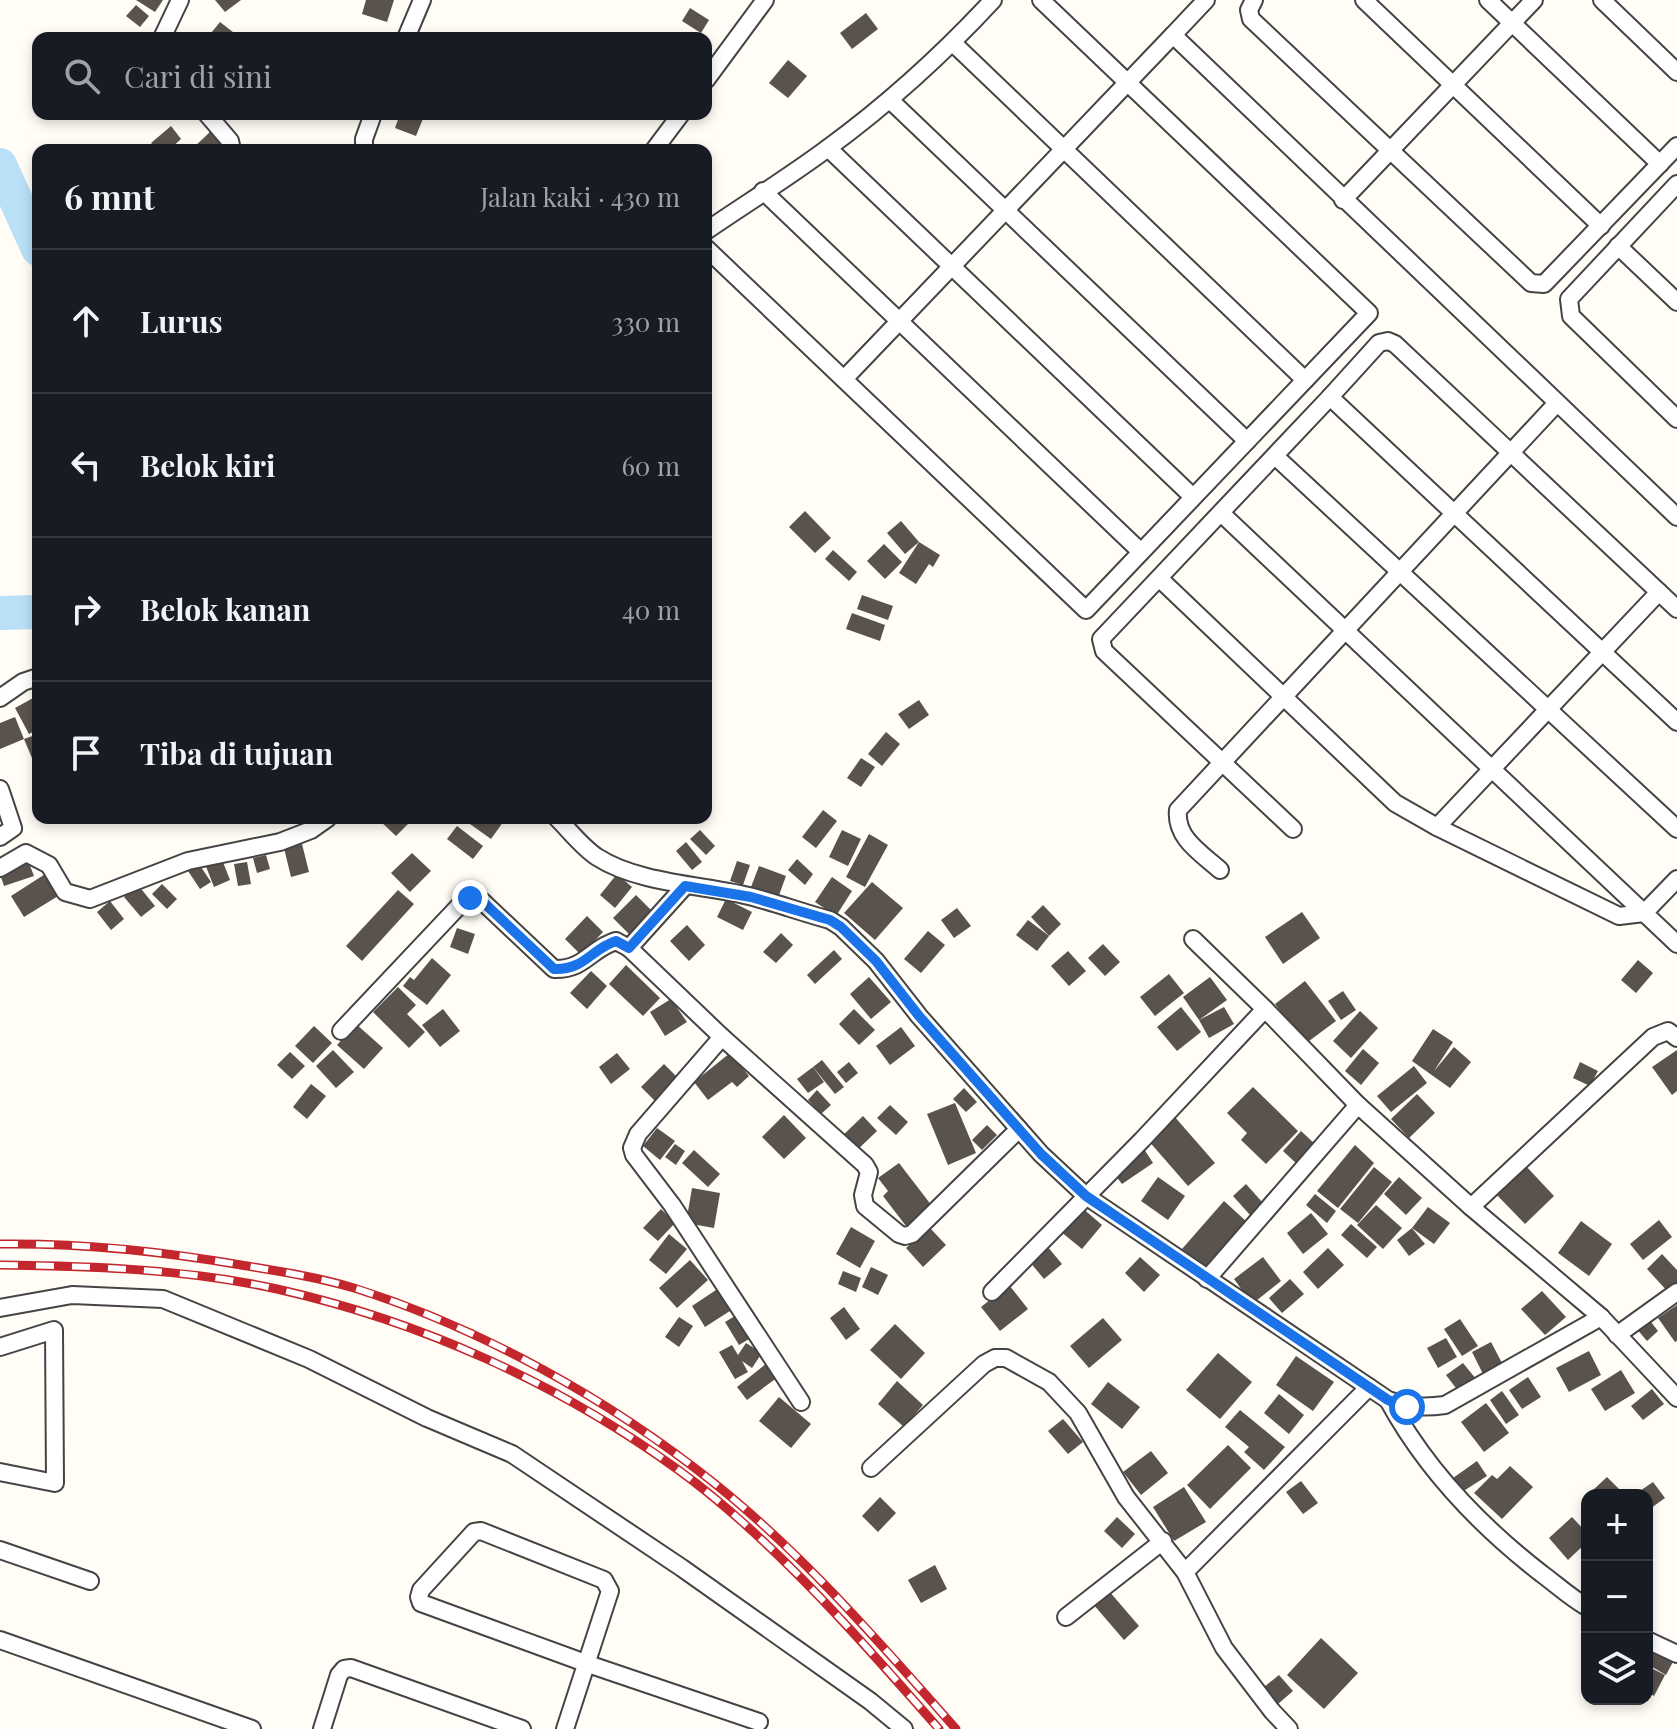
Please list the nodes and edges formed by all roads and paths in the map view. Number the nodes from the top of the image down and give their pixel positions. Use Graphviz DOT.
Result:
graph roads {
  1 [pos="180,0"];
  2 [pos="422,0"];
  3 [pos="765,0"];
  4 [pos="993,0"];
  5 [pos="1041,0"];
  6 [pos="1206,0"];
  7 [pos="1254,0"];
  8 [pos="1364,0"];
  9 [pos="1488,0"];
  10 [pos="1534,0"];
  11 [pos="1602,0"];
  12 [pos="1512,23"];
  13 [pos="165,32"];
  14 [pos="409,32"];
  15 [pos="1173,35"];
  16 [pos="953,43"];
  17 [pos="712,72"];
  18 [pos="1677,72"];
  19 [pos="1127,82"];
  20 [pos="1453,85"];
  21 [pos="890,100"];
  22 [pos="212,120"];
  23 [pos="371,120"];
  24 [pos="676,120"];
  25 [pos="231,144"];
  26 [pos="364,144"];
  27 [pos="658,144"];
  28 [pos="1677,146"];
  29 [pos="828,148"];
  30 [pos="1064,149"];
  31 [pos="1390,151"];
  32 [pos="1660,164"];
  33 [pos="1677,184"];
  34 [pos="763,191"];
  35 [pos="1343,200"];
  36 [pos="1005,210"];
  37 [pos="1601,226"];
  38 [pos="712,227"];
  39 [pos="1618,246"];
  40 [pos="712,254"];
  41 [pos="952,266"];
  42 [pos="1677,302"];
  43 [pos="899,321"];
  44 [pos="844,379"];
  45 [pos="1305,380"];
  46 [pos="1330,397"];
  47 [pos="1557,403"];
  48 [pos="1677,419"];
  49 [pos="1247,441"];
  50 [pos="1511,453"];
  51 [pos="1275,456"];
  52 [pos="1193,497"];
  53 [pos="1221,513"];
  54 [pos="1454,513"];
  55 [pos="1677,517"];
  56 [pos="1141,552"];
  57 [pos="1400,571"];
  58 [pos="1160,579"];
  59 [pos="1659,592"];
  60 [pos="1677,609"];
  61 [pos="1345,631"];
  62 [pos="1602,652"];
  63 [pos="32,679"];
  64 [pos="1284,697"];
  65 [pos="0,698"];
  66 [pos="1548,709"];
  67 [pos="1677,722"];
  68 [pos="1222,762"];
  69 [pos="1492,769"];
  70 [pos="0,789"];
  71 [pos="320,824"];
  72 [pos="563,824"];
  73 [pos="1437,827"];
  74 [pos="1293,829"];
  75 [pos="1677,829"];
  76 [pos="0,838"];
  77 [pos="5,865"];
  78 [pos="1220,870"];
  79 [pos="1677,879"];
  80 [pos="685,886"];
  81 [pos="1644,913"];
  82 [pos="1193,939"];
  83 [pos="1677,944"];
  84 [pos="629,948"];
  85 [pos="1265,1009"];
  86 [pos="341,1031"];
  87 [pos="722,1037"];
  88 [pos="1677,1038"];
  89 [pos="1358,1105"];
  90 [pos="1019,1129"];
  91 [pos="1086,1196"];
  92 [pos="1471,1207"];
  93 [pos="1207,1279"];
  94 [pos="992,1292"];
  95 [pos="1677,1292"];
  96 [pos="0,1308"];
  97 [pos="1601,1317"];
  98 [pos="1617,1335"];
  99 [pos="0,1347"];
  100 [pos="1369,1387"];
  101 [pos="1677,1398"];
  102 [pos="1388,1400"];
  103 [pos="801,1402"];
  104 [pos="871,1468"];
  105 [pos="0,1472"];
  106 [pos="1163,1541"];
  107 [pos="0,1550"];
  108 [pos="1185,1572"];
  109 [pos="90,1581"];
  110 [pos="1581,1602"];
  111 [pos="1066,1617"];
  112 [pos="0,1640"];
  113 [pos="1653,1643"];
  114 [pos="1677,1654"];
  115 [pos="588,1664"];
  116 [pos="759,1722"];
  117 [pos="252,1729"];
  118 [pos="322,1729"];
  119 [pos="522,1729"];
  120 [pos="565,1729"];
  121 [pos="904,1729"];
  122 [pos="1289,1729"];
  1 -- 13 [label="street"];
  2 -- 14 [label="street"];
  3 -- 17 [label="street"];
  4 -- 16 [label="street"];
  5 -- 19 [label="street"];
  6 -- 15 [label="street"];
  7 -- 31 [label="street"];
  8 -- 20 [label="street"];
  9 -- 12 [label="street"];
  10 -- 12 [label="street"];
  11 -- 18 [label="street"];
  12 -- 20 [label="street"];
  12 -- 32 [label="street"];
  15 -- 19 [label="street"];
  15 -- 35 [label="street"];
  16 -- 21 [label="street"];
  16 -- 30 [label="street"];
  19 -- 30 [label="street"];
  19 -- 45 [label="street"];
  20 -- 31 [label="street"];
  20 -- 37 [label="street"];
  21 -- 29 [label="street"];
  21 -- 36 [label="street"];
  22 -- 25 [label="street"];
  23 -- 26 [label="street"];
  24 -- 27 [label="street"];
  28 -- 32 [label="street"];
  29 -- 34 [label="street"];
  29 -- 41 [label="street"];
  30 -- 36 [label="street"];
  30 -- 45 [label="street"];
  31 -- 35 [label="street"];
  31 -- 37 [label="street"];
  32 -- 37 [label="street"];
  33 -- 39 [label="street"];
  34 -- 38 [label="street"];
  34 -- 43 [label="street"];
  35 -- 47 [label="street"];
  36 -- 41 [label="street"];
  36 -- 49 [label="street"];
  39 -- 42 [label="street"];
  39 -- 48 [label="street"];
  40 -- 44 [label="street"];
  41 -- 43 [label="street"];
  41 -- 52 [label="street"];
  43 -- 44 [label="street"];
  43 -- 56 [label="street"];
  44 -- 56 [label="street"];
  45 -- 49 [label="street"];
  46 -- 50 [label="street"];
  46 -- 51 [label="street"];
  46 -- 54 [label="street"];
  47 -- 50 [label="street"];
  47 -- 55 [label="street"];
  49 -- 52 [label="street"];
  50 -- 54 [label="street"];
  50 -- 59 [label="street"];
  51 -- 53 [label="street"];
  51 -- 57 [label="street"];
  52 -- 56 [label="street"];
  53 -- 58 [label="street"];
  53 -- 61 [label="street"];
  54 -- 57 [label="street"];
  54 -- 62 [label="street"];
  57 -- 61 [label="street"];
  57 -- 66 [label="street"];
  58 -- 64 [label="street"];
  58 -- 68 [label="street"];
  59 -- 60 [label="street"];
  59 -- 62 [label="street"];
  61 -- 64 [label="street"];
  61 -- 69 [label="street"];
  62 -- 66 [label="street"];
  62 -- 67 [label="street"];
  63 -- 65 [label="street"];
  64 -- 68 [label="street"];
  64 -- 73 [label="street"];
  66 -- 69 [label="street"];
  66 -- 75 [label="street"];
  68 -- 74 [label="street"];
  68 -- 78 [label="street"];
  69 -- 73 [label="street"];
  69 -- 81 [label="street"];
  70 -- 76 [label="street"];
  71 -- 77 [label="street"];
  72 -- 80 [label="street"];
  73 -- 81 [label="street"];
  76 -- 77 [label="street"];
  79 -- 81 [label="street"];
  80 -- 84 [label="street"];
  80 -- 90 [label="street"];
  81 -- 83 [label="street"];
  82 -- 85 [label="street"];
  84 -- 86 [label="street"];
  84 -- 87 [label="street"];
  85 -- 89 [label="street"];
  85 -- 91 [label="street"];
  87 -- 90 [label="street"];
  87 -- 103 [label="street"];
  88 -- 92 [label="street"];
  89 -- 92 [label="street"];
  89 -- 93 [label="street"];
  90 -- 91 [label="street"];
  91 -- 93 [label="street"];
  91 -- 94 [label="street"];
  92 -- 97 [label="street"];
  93 -- 100 [label="street"];
  95 -- 98 [label="street"];
  96 -- 121 [label="street"];
  97 -- 98 [label="street"];
  97 -- 102 [label="street"];
  98 -- 101 [label="street"];
  99 -- 105 [label="street"];
  100 -- 102 [label="street"];
  100 -- 108 [label="street"];
  102 -- 110 [label="street"];
  104 -- 106 [label="street"];
  106 -- 108 [label="street"];
  106 -- 111 [label="street"];
  107 -- 109 [label="street"];
  108 -- 122 [label="street"];
  112 -- 117 [label="street"];
  113 -- 114 [label="street"];
  115 -- 115 [label="street"];
  115 -- 116 [label="street"];
  115 -- 120 [label="street"];
  118 -- 119 [label="street"];
}
